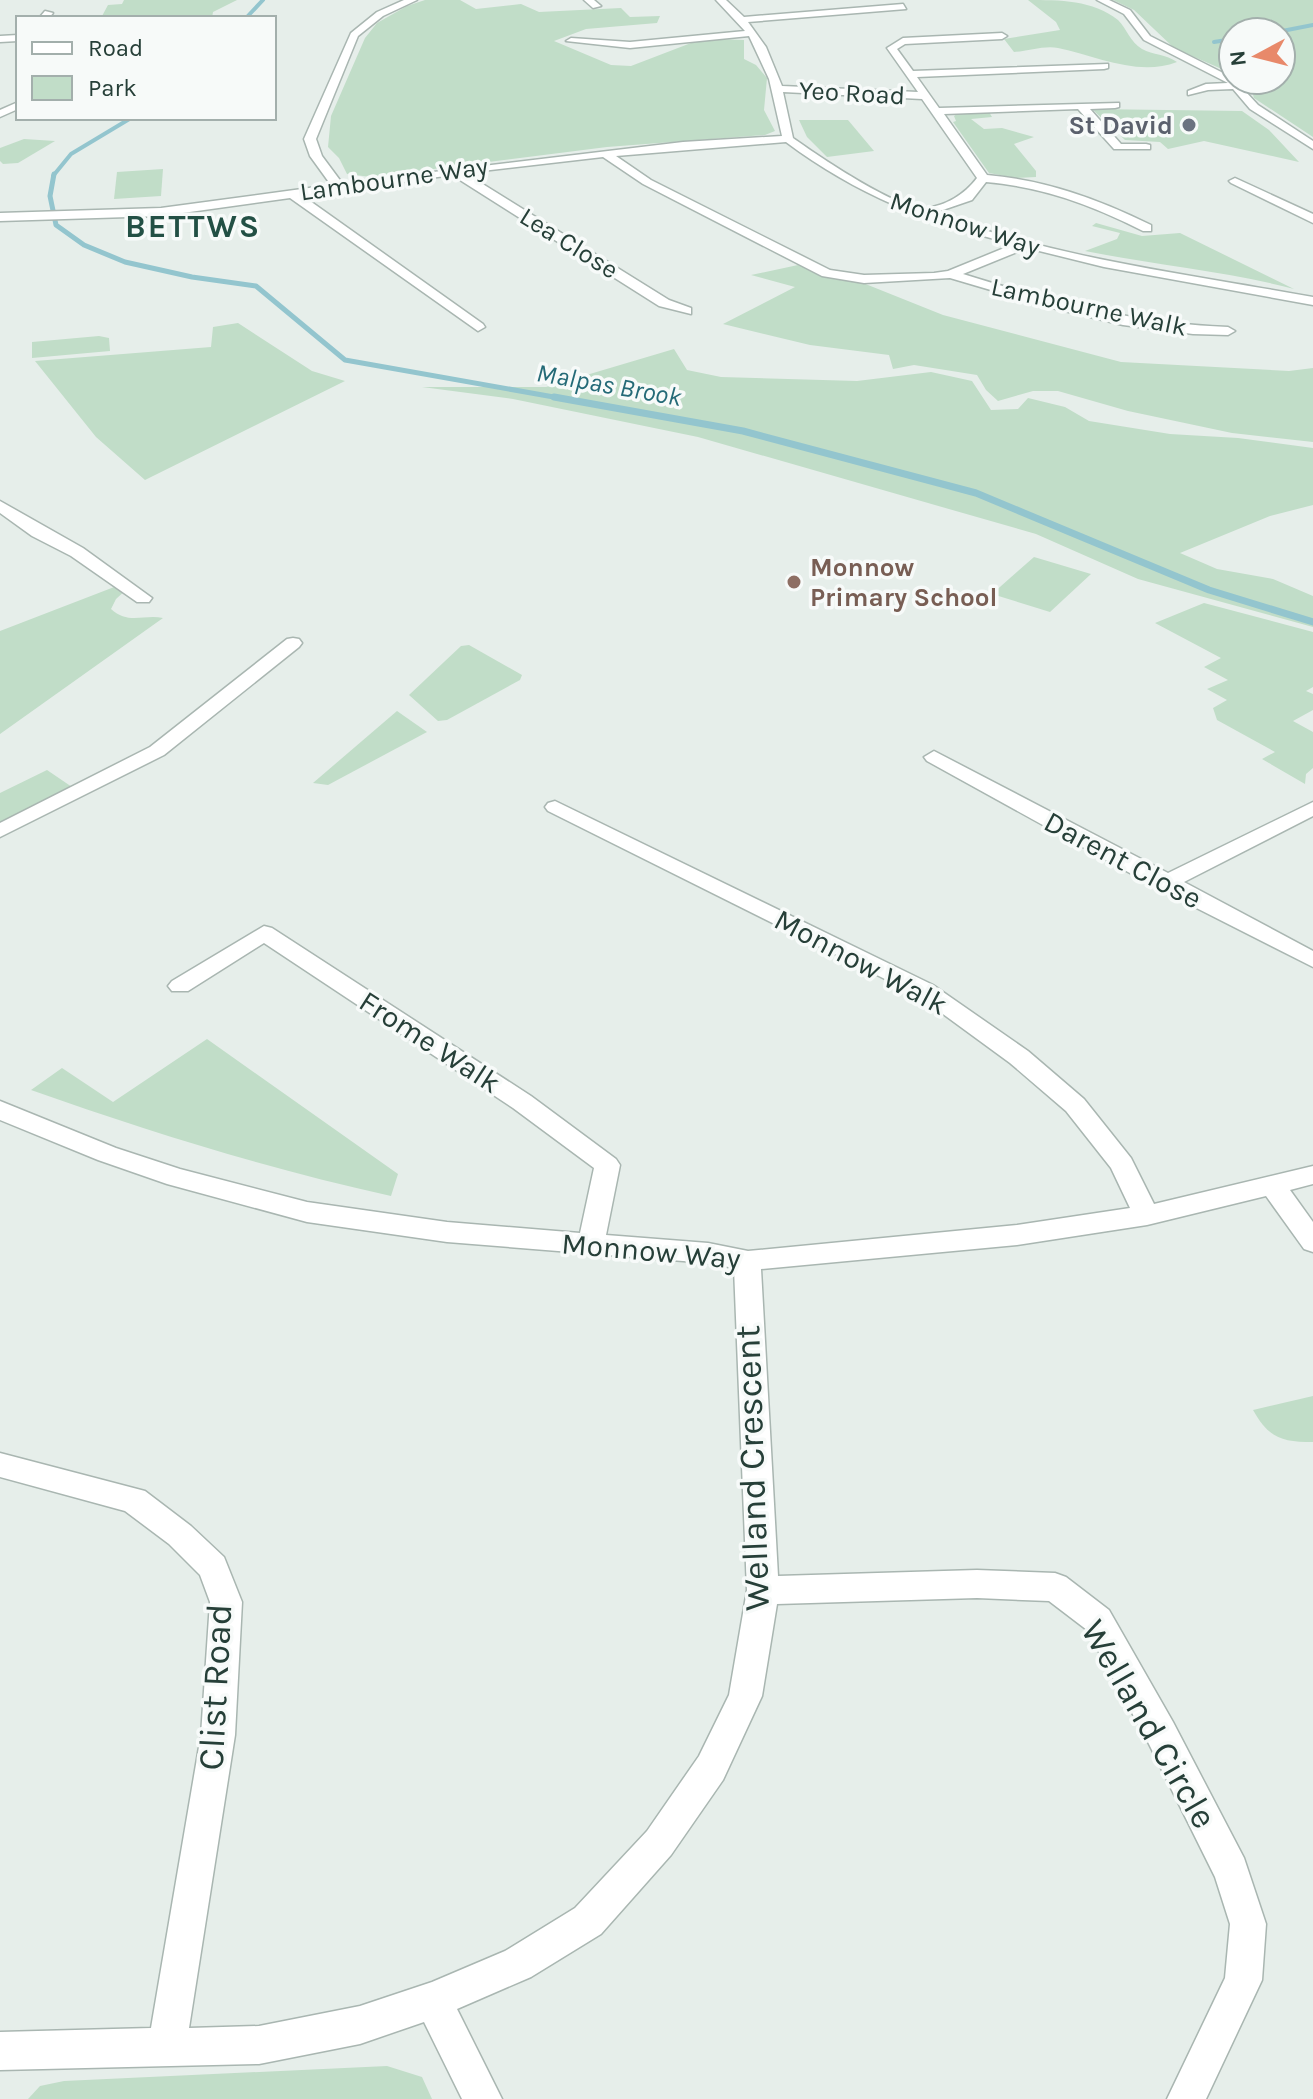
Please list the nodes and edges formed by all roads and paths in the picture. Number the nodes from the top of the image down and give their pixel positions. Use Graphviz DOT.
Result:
graph roads {
  1 [pos="412,0"];
  2 [pos="721,0"];
  3 [pos="1102,0"];
  4 [pos="903,7"];
  5 [pos="743,20"];
  6 [pos="752,33"];
  7 [pos="1002,36"];
  8 [pos="571,41"];
  9 [pos="1104,66"];
  10 [pos="912,74"];
  11 [pos="1217,76"];
  12 [pos="1217,87"];
  13 [pos="777,89"];
  14 [pos="1192,93"];
  15 [pos="927,96"];
  16 [pos="1245,96"];
  17 [pos="1115,105"];
  18 [pos="1081,106"];
  19 [pos="938,111"];
  20 [pos="788,139"];
  21 [pos="1313,146"];
  22 [pos="1146,147"];
  23 [pos="606,154"];
  24 [pos="454,171"];
  25 [pos="983,178"];
  26 [pos="1235,181"];
  27 [pos="338,186"];
  28 [pos="291,193"];
  29 [pos="921,213"];
  30 [pos="0,217"];
  31 [pos="1313,219"];
  32 [pos="1147,228"];
  33 [pos="1023,245"];
  34 [pos="951,274"];
  35 [pos="1313,301"];
  36 [pos="686,311"];
  37 [pos="478,327"];
  38 [pos="1228,331"];
  39 [pos="0,506"];
  40 [pos="143,598"];
  41 [pos="293,643"];
  42 [pos="934,757"];
  43 [pos="555,807"];
  44 [pos="1313,808"];
  45 [pos="0,831"];
  46 [pos="1165,883"];
  47 [pos="1313,960"];
  48 [pos="180,986"];
  49 [pos="0,1110"];
  50 [pos="1313,1175"];
  51 [pos="1273,1186"];
  52 [pos="1147,1215"];
  53 [pos="1313,1242"];
  54 [pos="591,1245"];
  55 [pos="748,1261"];
  56 [pos="0,1465"];
  57 [pos="763,1590"];
  58 [pos="433,2000"];
  59 [pos="167,2046"];
  60 [pos="0,2051"];
  61 [pos="483,2099"];
  62 [pos="1186,2099"];
  1 -- 27 [label="street"];
  2 -- 5 [label="street"];
  3 -- 11 [label="street"];
  4 -- 5 [label="street"];
  5 -- 6 [label="street"];
  6 -- 8 [label="street"];
  6 -- 13 [label="street"];
  7 -- 10 [label="street"];
  9 -- 10 [label="street"];
  10 -- 15 [label="street"];
  12 -- 14 [label="street"];
  13 -- 15 [label="street, Yeo Road"];
  13 -- 20 [label="street"];
  15 -- 19 [label="street"];
  16 -- 21 [label="street"];
  17 -- 18 [label="street"];
  18 -- 19 [label="street"];
  18 -- 22 [label="street"];
  19 -- 25 [label="street"];
  20 -- 23 [label="street, Lambourne Way"];
  20 -- 29 [label="street, Monnow Way"];
  23 -- 24 [label="street, Lambourne Way"];
  23 -- 34 [label="street"];
  24 -- 27 [label="street, Lambourne Way"];
  24 -- 36 [label="street, Lea Close"];
  25 -- 29 [label="street"];
  25 -- 32 [label="street"];
  26 -- 31 [label="street"];
  27 -- 28 [label="street, Lambourne Way"];
  28 -- 30 [label="street, Lambourne Way"];
  28 -- 37 [label="street"];
  29 -- 33 [label="street, Monnow Way"];
  33 -- 34 [label="street"];
  33 -- 35 [label="street, Monnow Way"];
  34 -- 38 [label="street, Lambourne Walk"];
  39 -- 40 [label="street"];
  41 -- 45 [label="street"];
  42 -- 46 [label="street, Darent Close"];
  43 -- 52 [label="street, Monnow Walk"];
  44 -- 46 [label="street"];
  46 -- 47 [label="street, Darent Close"];
  48 -- 54 [label="street, Frome Walk"];
  49 -- 54 [label="street, Monnow Way"];
  50 -- 51 [label="street, Monnow Way"];
  51 -- 52 [label="street, Monnow Way"];
  51 -- 53 [label="street"];
  52 -- 55 [label="street, Monnow Way"];
  54 -- 55 [label="street, Monnow Way"];
  55 -- 57 [label="street, Welland Crescent"];
  56 -- 59 [label="street, Clist Road"];
  57 -- 58 [label="street, Welland Crescent"];
  57 -- 62 [label="street, Welland Circle"];
  58 -- 59 [label="street, Welland Crescent"];
  58 -- 61 [label="street"];
  59 -- 60 [label="street, Welland Crescent"];
}
